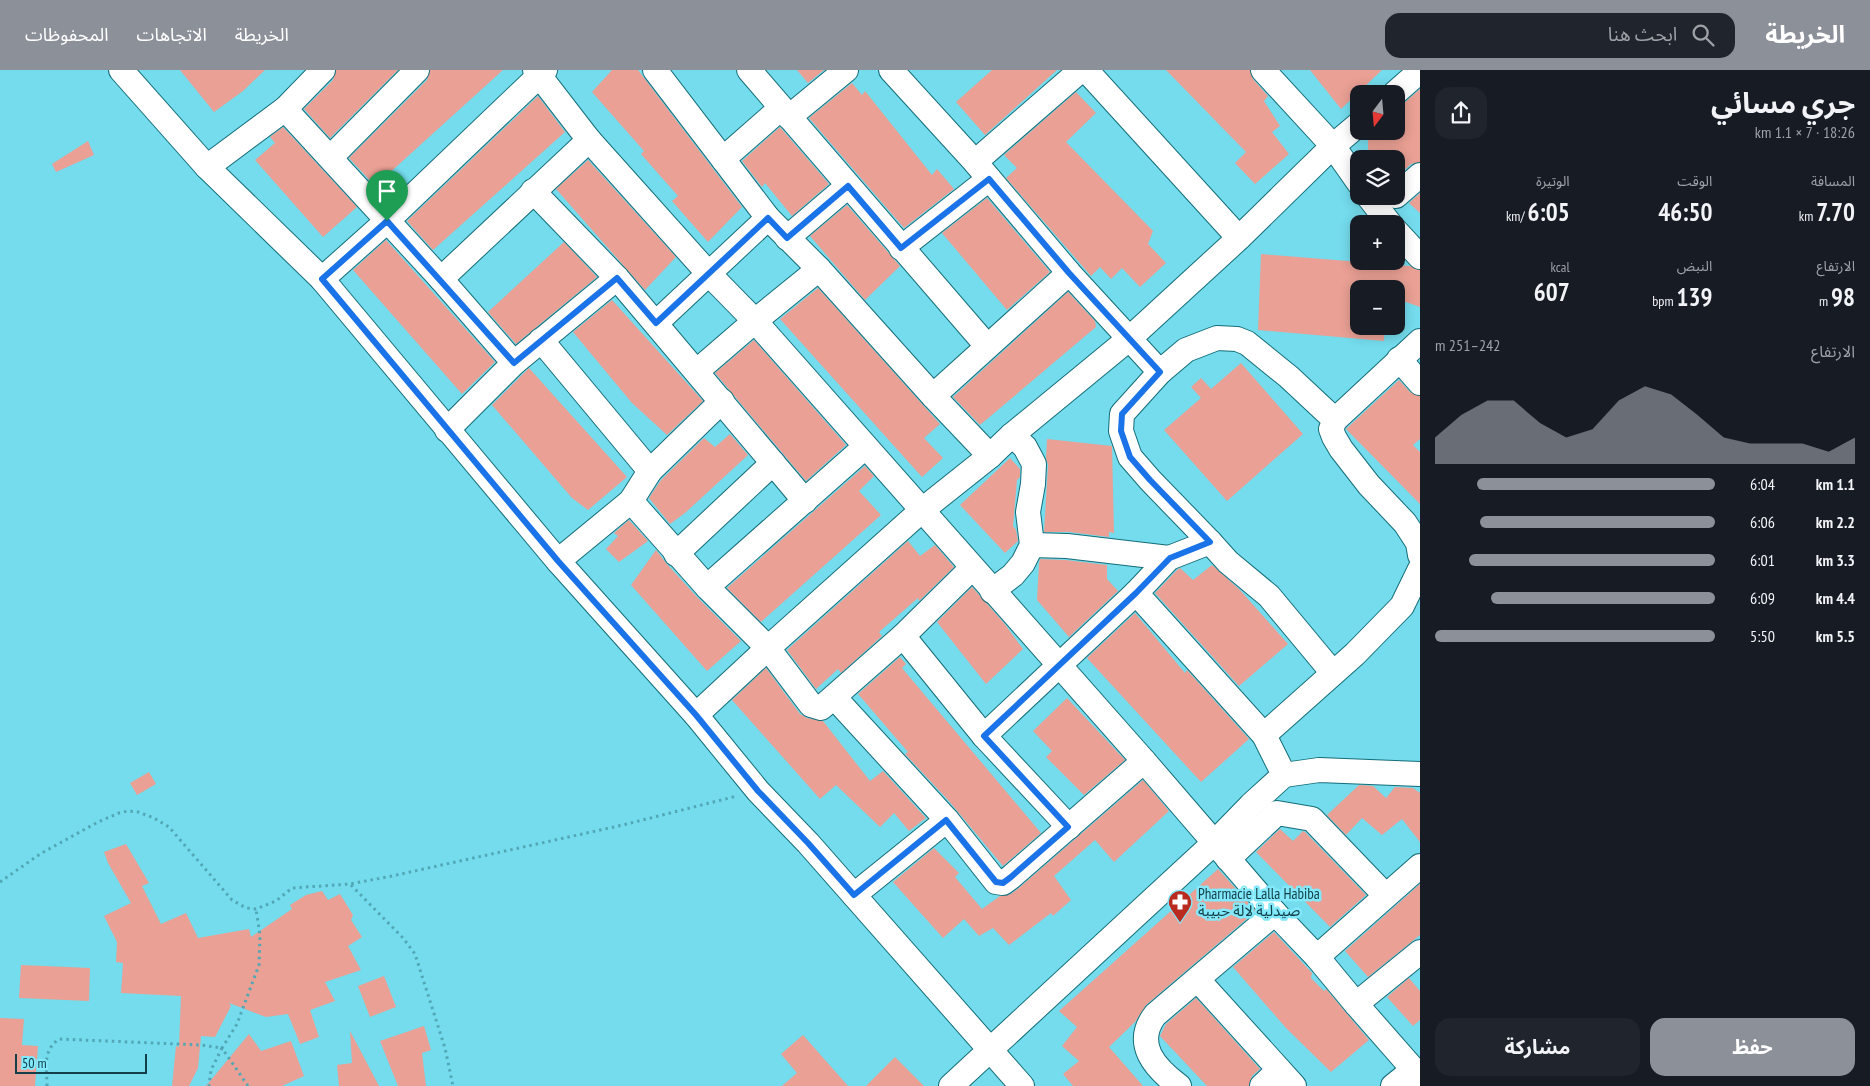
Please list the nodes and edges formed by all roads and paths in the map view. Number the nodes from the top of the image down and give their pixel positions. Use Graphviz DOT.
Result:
graph roads {
  1 [pos="121,70"];
  2 [pos="323,70"];
  3 [pos="417,70"];
  4 [pos="656,70"];
  5 [pos="748,70"];
  6 [pos="846,70"];
  7 [pos="891,70"];
  8 [pos="1081,70"];
  9 [pos="1086,70"];
  10 [pos="1263,70"];
  11 [pos="1420,71"];
  12 [pos="539,72"];
  13 [pos="1404,85"];
  14 [pos="285,109"];
  15 [pos="785,112"];
  16 [pos="1350,132"];
  17 [pos="589,140"];
  18 [pos="1333,146"];
  19 [pos="331,157"];
  20 [pos="723,159"];
  21 [pos="207,167"];
  22 [pos="982,170"];
  23 [pos="1350,170"];
  24 [pos="1420,175"];
  25 [pos="848,186"];
  26 [pos="1405,188"];
  27 [pos="533,192"];
  28 [pos="768,218"];
  29 [pos="387,221"];
  30 [pos="787,238"];
  31 [pos="1239,238"];
  32 [pos="1405,241"];
  33 [pos="901,248"];
  34 [pos="1420,257"];
  35 [pos="820,269"];
  36 [pos="1069,273"];
  37 [pos="709,274"];
  38 [pos="617,278"];
  39 [pos="322,279"];
  40 [pos="441,279"];
  41 [pos="754,321"];
  42 [pos="656,323"];
  43 [pos="1130,338"];
  44 [pos="541,340"];
  45 [pos="1420,341"];
  46 [pos="987,346"];
  47 [pos="1399,359"];
  48 [pos="514,363"];
  49 [pos="697,372"];
  50 [pos="1160,372"];
  51 [pos="1420,383"];
  52 [pos="933,396"];
  53 [pos="722,401"];
  54 [pos="1335,420"];
  55 [pos="447,430"];
  56 [pos="1012,435"];
  57 [pos="865,447"];
  58 [pos="990,456"];
  59 [pos="773,463"];
  60 [pos="650,471"];
  61 [pos="631,500"];
  62 [pos="805,501"];
  63 [pos="921,511"];
  64 [pos="1210,542"];
  65 [pos="1032,545"];
  66 [pos="676,554"];
  67 [pos="1420,555"];
  68 [pos="1170,558"];
  69 [pos="558,561"];
  70 [pos="972,568"];
  71 [pos="1420,569"];
  72 [pos="707,587"];
  73 [pos="992,591"];
  74 [pos="1136,593"];
  75 [pos="903,636"];
  76 [pos="768,648"];
  77 [pos="1058,666"];
  78 [pos="1333,673"];
  79 [pos="834,697"];
  80 [pos="696,715"];
  81 [pos="1264,735"];
  82 [pos="984,736"];
  83 [pos="1144,761"];
  84 [pos="1420,774"];
  85 [pos="1284,775"];
  86 [pos="758,791"];
  87 [pos="946,820"];
  88 [pos="1068,827"];
  89 [pos="1221,851"];
  90 [pos="1420,866"];
  91 [pos="0,882"];
  92 [pos="350,884"];
  93 [pos="854,895"];
  94 [pos="1386,895"];
  95 [pos="256,909"];
  96 [pos="1276,914"];
  97 [pos="1420,952"];
  98 [pos="1317,956"];
  99 [pos="1198,980"];
  100 [pos="1356,1004"];
  101 [pos="222,1048"];
  102 [pos="992,1050"];
  103 [pos="1417,1073"];
  104 [pos="1287,1078"];
  105 [pos="47,1086"];
  106 [pos="208,1086"];
  107 [pos="248,1086"];
  108 [pos="453,1086"];
  109 [pos="951,1086"];
  110 [pos="1022,1086"];
  111 [pos="1180,1086"];
  112 [pos="1262,1086"];
  113 [pos="1393,1086"];
  1 -- 21 [label="street"];
  2 -- 14 [label="street"];
  3 -- 19 [label="street"];
  4 -- 20 [label="street"];
  5 -- 15 [label="street"];
  6 -- 15 [label="street"];
  7 -- 22 [label="street"];
  8 -- 22 [label="street"];
  9 -- 31 [label="street"];
  10 -- 18 [label="street"];
  11 -- 13 [label="street"];
  12 -- 17 [label="street"];
  12 -- 29 [label="street"];
  14 -- 19 [label="street"];
  14 -- 21 [label="street"];
  15 -- 20 [label="street"];
  15 -- 25 [label="street"];
  16 -- 18 [label="street"];
  17 -- 27 [label="street"];
  17 -- 37 [label="street"];
  18 -- 23 [label="street"];
  18 -- 31 [label="street"];
  19 -- 29 [label="street"];
  20 -- 28 [label="street"];
  21 -- 39 [label="street"];
  22 -- 33 [label="street"];
  22 -- 36 [label="street"];
  24 -- 26 [label="street"];
  25 -- 30 [label="street"];
  25 -- 33 [label="street"];
  27 -- 38 [label="street"];
  27 -- 40 [label="street"];
  28 -- 30 [label="street"];
  28 -- 37 [label="street"];
  29 -- 39 [label="street"];
  29 -- 40 [label="street"];
  30 -- 35 [label="street"];
  31 -- 43 [label="street"];
  32 -- 34 [label="street"];
  33 -- 46 [label="street"];
  35 -- 41 [label="street"];
  35 -- 52 [label="street"];
  36 -- 43 [label="street"];
  36 -- 46 [label="street"];
  37 -- 41 [label="street"];
  37 -- 42 [label="street"];
  38 -- 42 [label="street"];
  38 -- 44 [label="street"];
  39 -- 55 [label="street"];
  40 -- 48 [label="street"];
  41 -- 49 [label="street"];
  41 -- 57 [label="street"];
  42 -- 49 [label="street"];
  43 -- 50 [label="street"];
  43 -- 56 [label="street"];
  44 -- 48 [label="street"];
  44 -- 60 [label="street"];
  45 -- 47 [label="street"];
  46 -- 52 [label="street"];
  47 -- 51 [label="street"];
  47 -- 54 [label="street"];
  48 -- 55 [label="street"];
  49 -- 53 [label="street"];
  50 -- 54 [label="street"];
  50 -- 64 [label="street"];
  52 -- 58 [label="street"];
  53 -- 59 [label="street"];
  53 -- 60 [label="street"];
  54 -- 67 [label="street"];
  55 -- 69 [label="street"];
  56 -- 58 [label="street"];
  56 -- 65 [label="street"];
  57 -- 62 [label="street"];
  57 -- 63 [label="street"];
  58 -- 63 [label="street"];
  59 -- 62 [label="street"];
  59 -- 66 [label="street"];
  60 -- 61 [label="street"];
  61 -- 66 [label="street"];
  61 -- 69 [label="street"];
  62 -- 72 [label="street"];
  63 -- 70 [label="street"];
  63 -- 76 [label="street"];
  64 -- 68 [label="street"];
  64 -- 78 [label="street"];
  65 -- 68 [label="street"];
  65 -- 73 [label="street"];
  66 -- 72 [label="street"];
  68 -- 74 [label="street"];
  69 -- 80 [label="street"];
  70 -- 73 [label="street"];
  70 -- 75 [label="street"];
  71 -- 78 [label="street"];
  72 -- 76 [label="street"];
  73 -- 77 [label="street"];
  74 -- 77 [label="street"];
  74 -- 81 [label="street"];
  75 -- 79 [label="street"];
  75 -- 82 [label="street"];
  76 -- 79 [label="street"];
  76 -- 80 [label="street"];
  77 -- 82 [label="street"];
  77 -- 83 [label="street"];
  78 -- 81 [label="street"];
  79 -- 87 [label="street"];
  80 -- 86 [label="street"];
  81 -- 85 [label="street"];
  82 -- 88 [label="street"];
  83 -- 88 [label="street"];
  83 -- 89 [label="street"];
  84 -- 85 [label="street"];
  85 -- 89 [label="street"];
  86 -- 92 [label="path"];
  86 -- 93 [label="street"];
  87 -- 88 [label="street"];
  87 -- 93 [label="street"];
  89 -- 94 [label="street"];
  89 -- 96 [label="street"];
  89 -- 102 [label="street"];
  90 -- 94 [label="street"];
  91 -- 95 [label="path"];
  92 -- 95 [label="path"];
  92 -- 108 [label="path"];
  93 -- 102 [label="street"];
  94 -- 98 [label="street"];
  95 -- 101 [label="path"];
  96 -- 98 [label="street"];
  96 -- 99 [label="street"];
  97 -- 100 [label="street"];
  98 -- 100 [label="street"];
  99 -- 104 [label="street"];
  99 -- 111 [label="street"];
  100 -- 103 [label="street"];
  101 -- 105 [label="path"];
  101 -- 106 [label="path"];
  101 -- 107 [label="path"];
  102 -- 109 [label="street"];
  102 -- 110 [label="street"];
  103 -- 113 [label="street"];
  104 -- 112 [label="street"];
}
